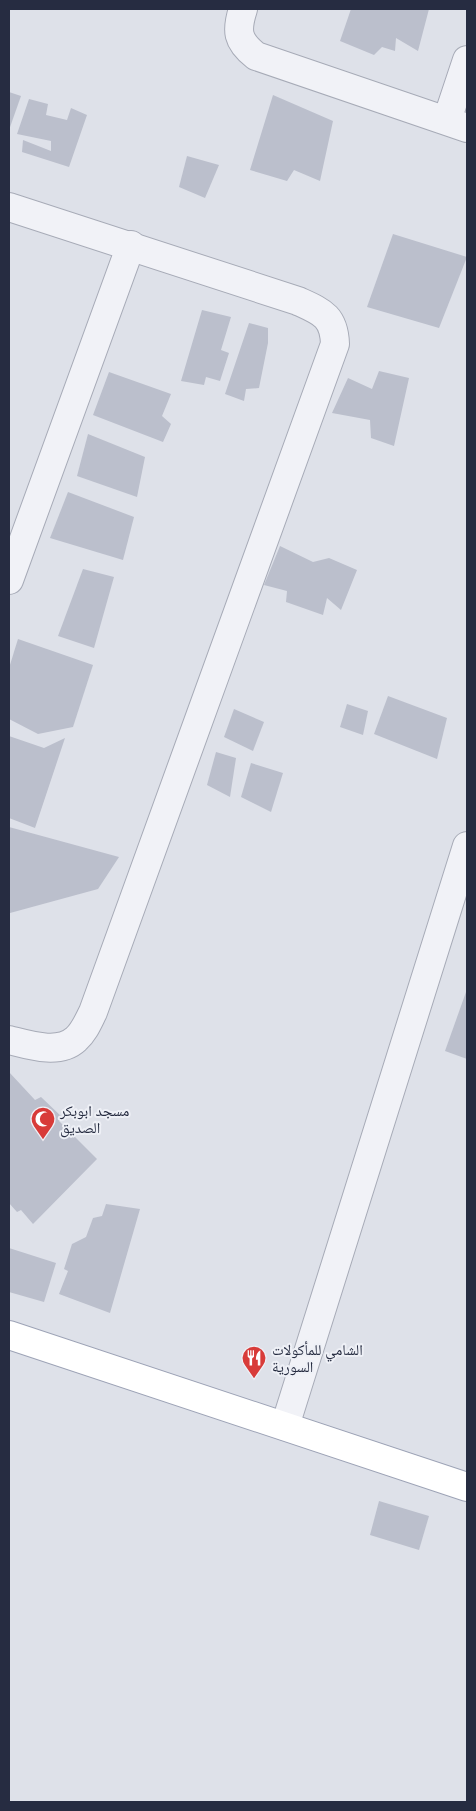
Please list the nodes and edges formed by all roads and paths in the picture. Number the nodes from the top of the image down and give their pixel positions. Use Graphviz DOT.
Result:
graph roads {
  1 [pos="243,9"];
  2 [pos="467,60"];
  3 [pos="457,124"];
  4 [pos="9,207"];
  5 [pos="130,245"];
  6 [pos="9,580"];
  7 [pos="467,846"];
  8 [pos="9,1040"];
  9 [pos="9,1335"];
  10 [pos="285,1426"];
  11 [pos="467,1488"];
  1 -- 3 [label="street"];
  2 -- 3 [label="street"];
  4 -- 5 [label="street"];
  5 -- 6 [label="street"];
  5 -- 8 [label="street"];
  7 -- 10 [label="street"];
  9 -- 10 [label="main road"];
  10 -- 11 [label="main road"];
}
